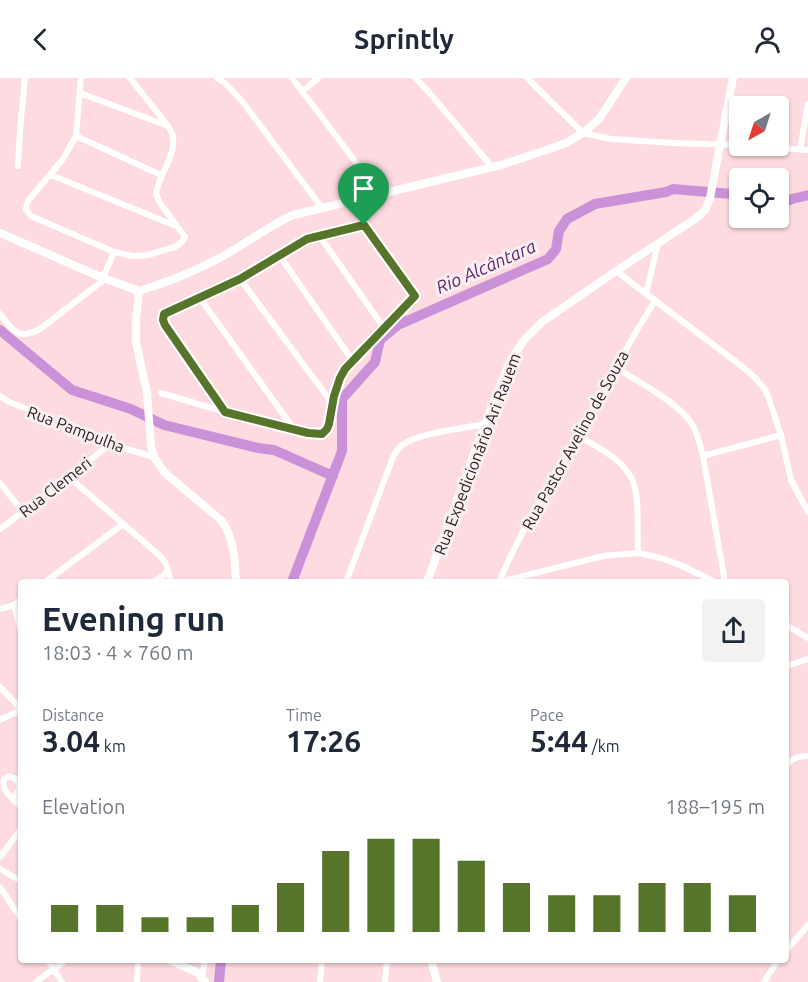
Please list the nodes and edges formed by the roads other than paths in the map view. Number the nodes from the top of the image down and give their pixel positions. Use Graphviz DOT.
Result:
graph roads {
  1 [pos="25,78"];
  2 [pos="81,78"];
  3 [pos="130,78"];
  4 [pos="217,78"];
  5 [pos="292,78"];
  6 [pos="318,78"];
  7 [pos="415,78"];
  8 [pos="527,78"];
  9 [pos="734,78"];
  10 [pos="624,79"];
  11 [pos="302,92"];
  12 [pos="80,93"];
  13 [pos="808,104"];
  14 [pos="168,126"];
  15 [pos="583,133"];
  16 [pos="76,136"];
  17 [pos="720,144"];
  18 [pos="729,144"];
  19 [pos="789,148"];
  20 [pos="800,149"];
  21 [pos="808,150"];
  22 [pos="18,166"];
  23 [pos="492,167"];
  24 [pos="51,175"];
  25 [pos="161,175"];
  26 [pos="380,194"];
  27 [pos="351,202"];
  28 [pos="322,208"];
  29 [pos="364,225"];
  30 [pos="177,226"];
  31 [pos="0,233"];
  32 [pos="320,235"];
  33 [pos="658,243"];
  34 [pos="114,252"];
  35 [pos="279,255"];
  36 [pos="616,271"];
  37 [pos="104,278"];
  38 [pos="240,279"];
  39 [pos="139,291"];
  40 [pos="646,294"];
  41 [pos="200,298"];
  42 [pos="655,301"];
  43 [pos="0,314"];
  44 [pos="384,328"];
  45 [pos="353,361"];
  46 [pos="615,367"];
  47 [pos="161,393"];
  48 [pos="0,396"];
  49 [pos="332,403"];
  50 [pos="225,412"];
  51 [pos="485,424"];
  52 [pos="294,429"];
  53 [pos="578,435"];
  54 [pos="780,435"];
  55 [pos="110,444"];
  56 [pos="703,456"];
  57 [pos="154,457"];
  58 [pos="69,477"];
  59 [pos="0,483"];
  60 [pos="23,512"];
  61 [pos="808,512"];
  62 [pos="123,524"];
  63 [pos="0,529"];
  64 [pos="638,553"];
  65 [pos="168,571"];
  66 [pos="49,579"];
  67 [pos="158,579"];
  68 [pos="170,579"];
  69 [pos="236,579"];
  70 [pos="347,579"];
  71 [pos="428,579"];
  72 [pos="500,579"];
  73 [pos="511,579"];
  74 [pos="709,579"];
  75 [pos="724,579"];
  76 [pos="18,602"];
  77 [pos="14,605"];
  78 [pos="0,609"];
  79 [pos="18,620"];
  80 [pos="789,627"];
  81 [pos="808,638"];
  82 [pos="808,659"];
  83 [pos="789,665"];
  84 [pos="0,687"];
  85 [pos="18,706"];
  86 [pos="18,711"];
  87 [pos="0,720"];
  88 [pos="808,756"];
  89 [pos="789,763"];
  90 [pos="15,799"];
  91 [pos="18,803"];
  92 [pos="18,834"];
  93 [pos="0,857"];
  94 [pos="0,869"];
  95 [pos="18,879"];
  96 [pos="0,886"];
  97 [pos="18,914"];
  98 [pos="808,925"];
  99 [pos="789,947"];
  100 [pos="50,963"];
  101 [pos="62,963"];
  102 [pos="138,963"];
  103 [pos="176,963"];
  104 [pos="205,963"];
  105 [pos="322,963"];
  106 [pos="387,963"];
  107 [pos="432,963"];
  108 [pos="776,963"];
  109 [pos="54,969"];
  110 [pos="203,980"];
  111 [pos="36,982"];
  112 [pos="62,982"];
  113 [pos="137,982"];
  114 [pos="320,982"];
  115 [pos="385,982"];
  116 [pos="437,982"];
  117 [pos="764,982"];
  1 -- 22 [label="street"];
  2 -- 12 [label="street"];
  3 -- 14 [label="street"];
  4 -- 28 [label="street"];
  5 -- 11 [label="street"];
  6 -- 11 [label="street"];
  7 -- 23 [label="street"];
  8 -- 15 [label="street"];
  9 -- 17 [label="street"];
  10 -- 15 [label="street"];
  11 -- 26 [label="street"];
  12 -- 14 [label="street"];
  12 -- 16 [label="street"];
  13 -- 20 [label="street"];
  14 -- 25 [label="street"];
  15 -- 17 [label="street"];
  15 -- 23 [label="street"];
  16 -- 24 [label="street"];
  16 -- 25 [label="street"];
  17 -- 18 [label="street"];
  17 -- 33 [label="street, Rua Expedicionário Ari Rauem"];
  19 -- 20 [label="street"];
  20 -- 21 [label="street"];
  23 -- 26 [label="street"];
  24 -- 30 [label="street"];
  24 -- 34 [label="street"];
  25 -- 30 [label="street"];
  26 -- 27 [label="street"];
  27 -- 28 [label="street"];
  27 -- 29 [label="street"];
  28 -- 39 [label="street"];
  29 -- 32 [label="street"];
  29 -- 44 [label="street"];
  30 -- 34 [label="street"];
  31 -- 37 [label="street"];
  32 -- 35 [label="street"];
  32 -- 44 [label="street"];
  33 -- 36 [label="street, Rua Expedicionário Ari Rauem"];
  33 -- 40 [label="street"];
  34 -- 37 [label="street"];
  35 -- 38 [label="street"];
  35 -- 45 [label="street"];
  36 -- 40 [label="street"];
  36 -- 51 [label="street, Rua Expedicionário Ari Rauem"];
  37 -- 39 [label="street"];
  37 -- 43 [label="street"];
  38 -- 41 [label="street"];
  38 -- 49 [label="street"];
  39 -- 57 [label="street"];
  40 -- 42 [label="street"];
  41 -- 50 [label="street"];
  41 -- 52 [label="street"];
  42 -- 46 [label="street, Rua Pastor Avelino de Souza"];
  42 -- 54 [label="street"];
  44 -- 45 [label="street"];
  45 -- 49 [label="street"];
  46 -- 53 [label="street, Rua Pastor Avelino de Souza"];
  46 -- 56 [label="street"];
  47 -- 50 [label="street"];
  48 -- 55 [label="street, Rua Pampulha"];
  49 -- 52 [label="street"];
  50 -- 52 [label="street"];
  51 -- 70 [label="street"];
  51 -- 71 [label="street, Rua Expedicionário Ari Rauem"];
  53 -- 64 [label="street"];
  53 -- 72 [label="street, Rua Pastor Avelino de Souza"];
  54 -- 56 [label="street"];
  54 -- 61 [label="street"];
  55 -- 57 [label="street, Rua Pampulha"];
  55 -- 58 [label="street, Rua Clemeri"];
  56 -- 75 [label="street"];
  57 -- 69 [label="street"];
  58 -- 60 [label="street, Rua Clemeri"];
  58 -- 62 [label="street"];
  59 -- 60 [label="street"];
  60 -- 63 [label="street, Rua Clemeri"];
  62 -- 65 [label="street"];
  62 -- 66 [label="street"];
  64 -- 73 [label="street"];
  64 -- 74 [label="street"];
  65 -- 67 [label="street"];
  65 -- 68 [label="street"];
  76 -- 77 [label="street"];
  77 -- 78 [label="street"];
  77 -- 79 [label="street"];
  80 -- 81 [label="street"];
  82 -- 83 [label="street"];
  84 -- 85 [label="street"];
  86 -- 87 [label="street"];
  88 -- 89 [label="street"];
  90 -- 91 [label="street"];
  92 -- 93 [label="street"];
  94 -- 95 [label="street"];
  96 -- 97 [label="street"];
  98 -- 99 [label="street"];
  100 -- 109 [label="street"];
  101 -- 109 [label="street"];
  102 -- 113 [label="street"];
  103 -- 110 [label="street"];
  104 -- 110 [label="street"];
  105 -- 114 [label="street"];
  106 -- 115 [label="street"];
  107 -- 116 [label="street"];
  108 -- 117 [label="street"];
  109 -- 111 [label="street"];
  109 -- 112 [label="street"];
}
